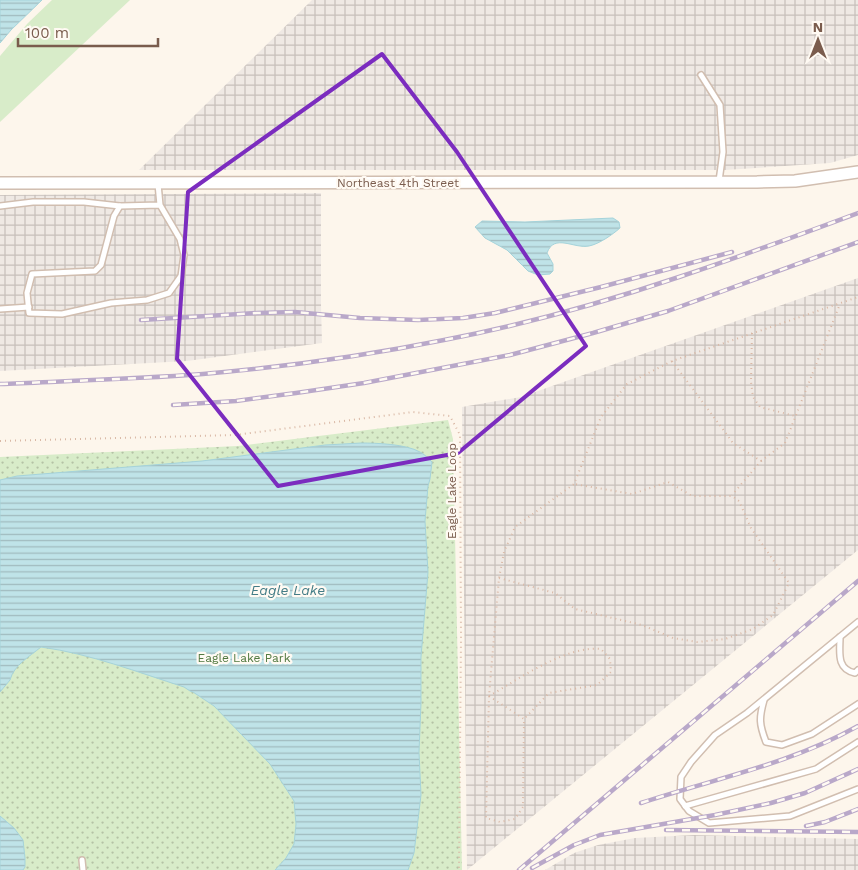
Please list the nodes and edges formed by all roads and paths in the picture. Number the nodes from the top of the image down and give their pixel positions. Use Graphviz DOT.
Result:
graph roads {
  1 [pos="700,75"];
  2 [pos="858,172"];
  3 [pos="718,182"];
  4 [pos="0,183"];
  5 [pos="158,183"];
  6 [pos="160,205"];
  7 [pos="0,206"];
  8 [pos="120,206"];
  9 [pos="858,297"];
  10 [pos="840,303"];
  11 [pos="29,306"];
  12 [pos="0,309"];
  13 [pos="752,333"];
  14 [pos="672,361"];
  15 [pos="795,416"];
  16 [pos="0,441"];
  17 [pos="760,461"];
  18 [pos="574,484"];
  19 [pos="732,496"];
  20 [pos="499,578"];
  21 [pos="858,622"];
  22 [pos="840,637"];
  23 [pos="858,670"];
  24 [pos="489,696"];
  25 [pos="764,700"];
  26 [pos="858,704"];
  27 [pos="524,719"];
  28 [pos="858,742"];
  29 [pos="858,789"];
  30 [pos="685,806"];
  31 [pos="82,860"];
  32 [pos="83,870"];
  33 [pos="459,870"];
  1 -- 3 [label="lane"];
  2 -- 3 [label="street, Northeast 4th Street"];
  3 -- 5 [label="street, Northeast 4th Street"];
  4 -- 5 [label="street, Northeast 4th Street"];
  5 -- 6 [label="lane"];
  6 -- 8 [label="lane"];
  6 -- 11 [label="lane"];
  7 -- 8 [label="lane"];
  8 -- 11 [label="lane"];
  9 -- 10 [label="path"];
  10 -- 13 [label="path"];
  10 -- 15 [label="path"];
  11 -- 12 [label="lane"];
  13 -- 14 [label="path"];
  13 -- 15 [label="path"];
  14 -- 17 [label="path"];
  14 -- 18 [label="path"];
  15 -- 17 [label="path"];
  16 -- 33 [label="path, Eagle Lake Loop"];
  17 -- 19 [label="path"];
  18 -- 19 [label="path"];
  18 -- 20 [label="path"];
  19 -- 20 [label="path"];
  20 -- 24 [label="path"];
  21 -- 22 [label="lane"];
  22 -- 23 [label="lane"];
  22 -- 25 [label="lane"];
  24 -- 27 [label="path"];
  24 -- 27 [label="path"];
  24 -- 27 [label="path"];
  25 -- 26 [label="lane"];
  25 -- 30 [label="lane"];
  28 -- 30 [label="lane"];
  29 -- 30 [label="lane"];
  31 -- 32 [label="lane"];
}
